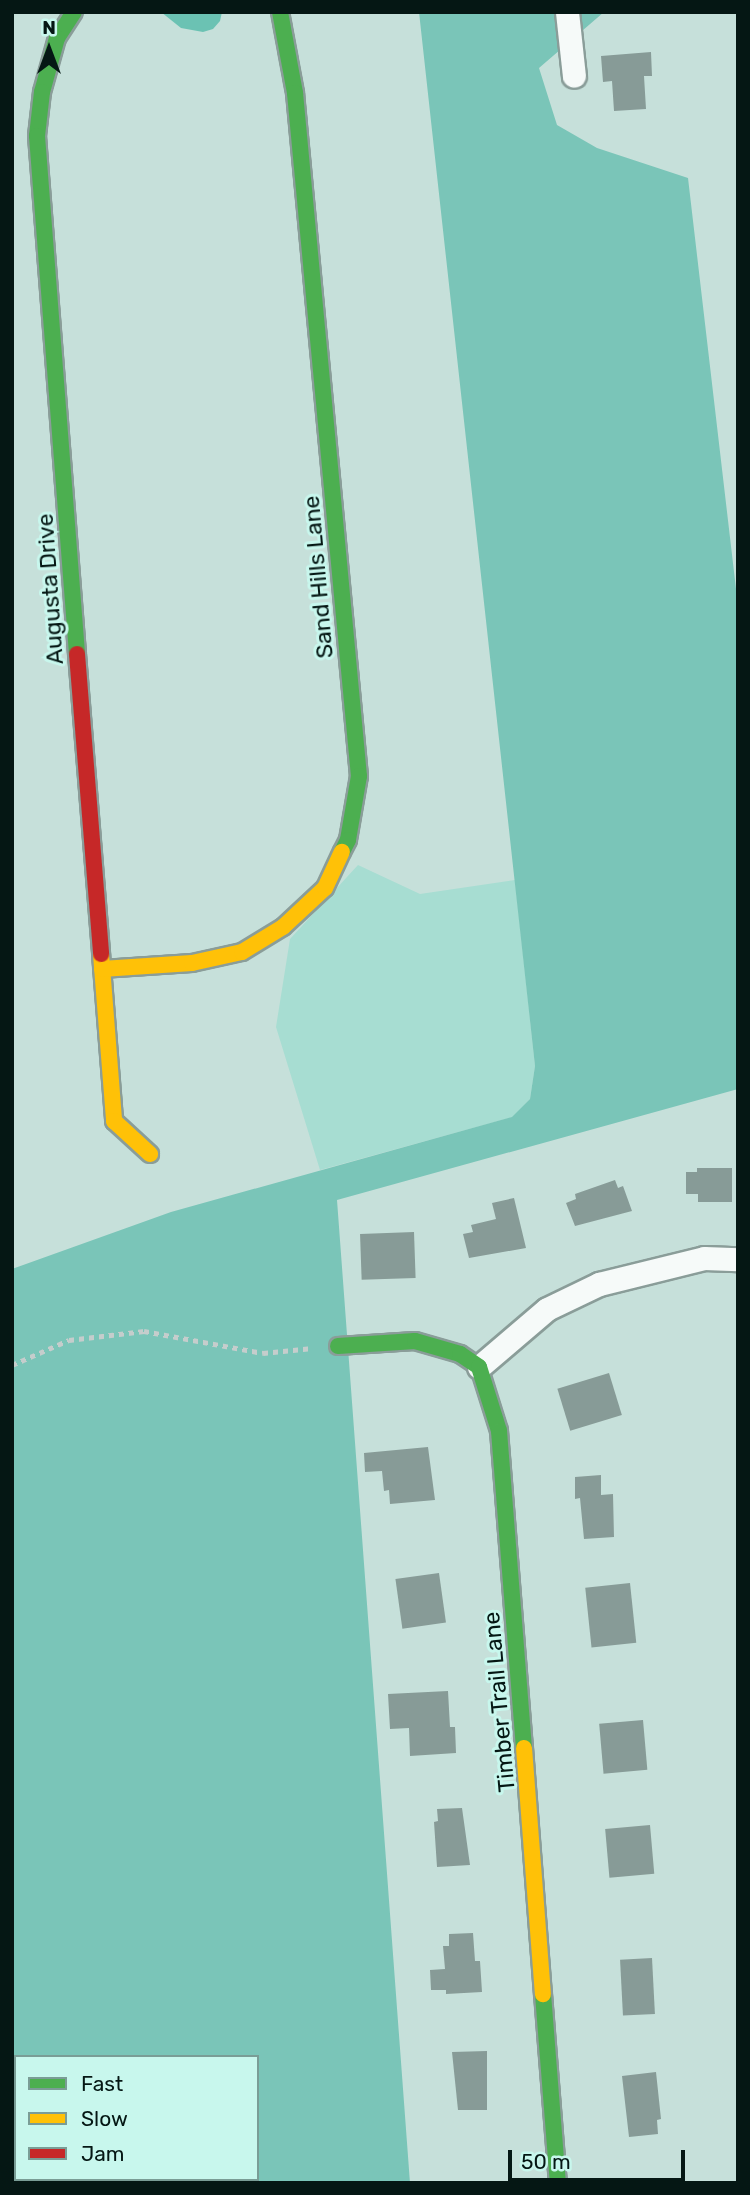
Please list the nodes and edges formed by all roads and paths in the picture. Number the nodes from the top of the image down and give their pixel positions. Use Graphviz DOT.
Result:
graph roads {
  1 [pos="74,12"];
  2 [pos="280,12"];
  3 [pos="567,12"];
  4 [pos="574,76"];
  5 [pos="102,969"];
  6 [pos="150,1154"];
  7 [pos="738,1259"];
  8 [pos="338,1346"];
  9 [pos="12,1365"];
  10 [pos="479,1367"];
  11 [pos="558,2183"];
  1 -- 5 [label="street, Augusta Drive"];
  2 -- 5 [label="street, Sand Hills Lane"];
  3 -- 4 [label="street"];
  5 -- 6 [label="street, Augusta Drive"];
  7 -- 10 [label="street"];
  8 -- 9 [label="path"];
  8 -- 10 [label="street"];
  10 -- 11 [label="street, Timber Trail Lane"];
}
